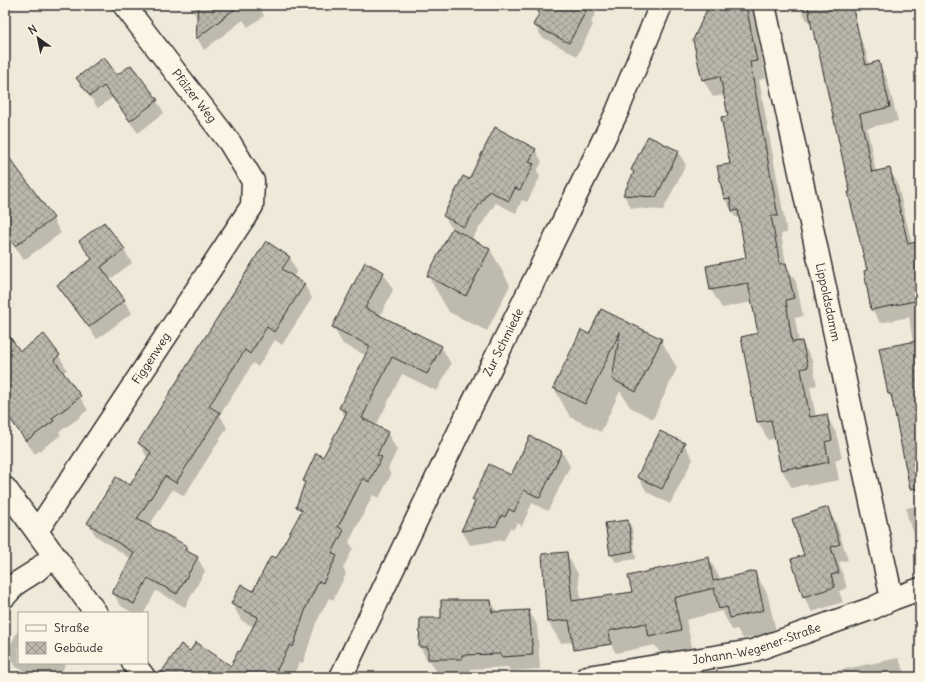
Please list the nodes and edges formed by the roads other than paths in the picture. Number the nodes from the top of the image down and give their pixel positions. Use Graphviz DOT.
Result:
graph roads {
  1 [pos="662,5"];
  2 [pos="764,5"];
  3 [pos="132,8"];
  4 [pos="254,181"];
  5 [pos="5,488"];
  6 [pos="37,532"];
  7 [pos="54,555"];
  8 [pos="920,589"];
  9 [pos="5,596"];
  10 [pos="892,599"];
  11 [pos="95,612"];
  12 [pos="134,664"];
  13 [pos="342,676"];
  14 [pos="144,677"];
  15 [pos="587,677"];
  1 -- 13 [label="street, Zur Schmiede"];
  2 -- 10 [label="street, Lippoldsdamm"];
  3 -- 4 [label="street, Pfälzer Weg"];
  4 -- 6 [label="street, Figgenweg"];
  5 -- 6 [label="street"];
  6 -- 7 [label="street"];
  7 -- 9 [label="street"];
  7 -- 11 [label="street"];
  8 -- 10 [label="street, Johann-Wegener-Straße"];
  10 -- 15 [label="street, Johann-Wegener-Straße"];
  12 -- 14 [label="street"];
}
